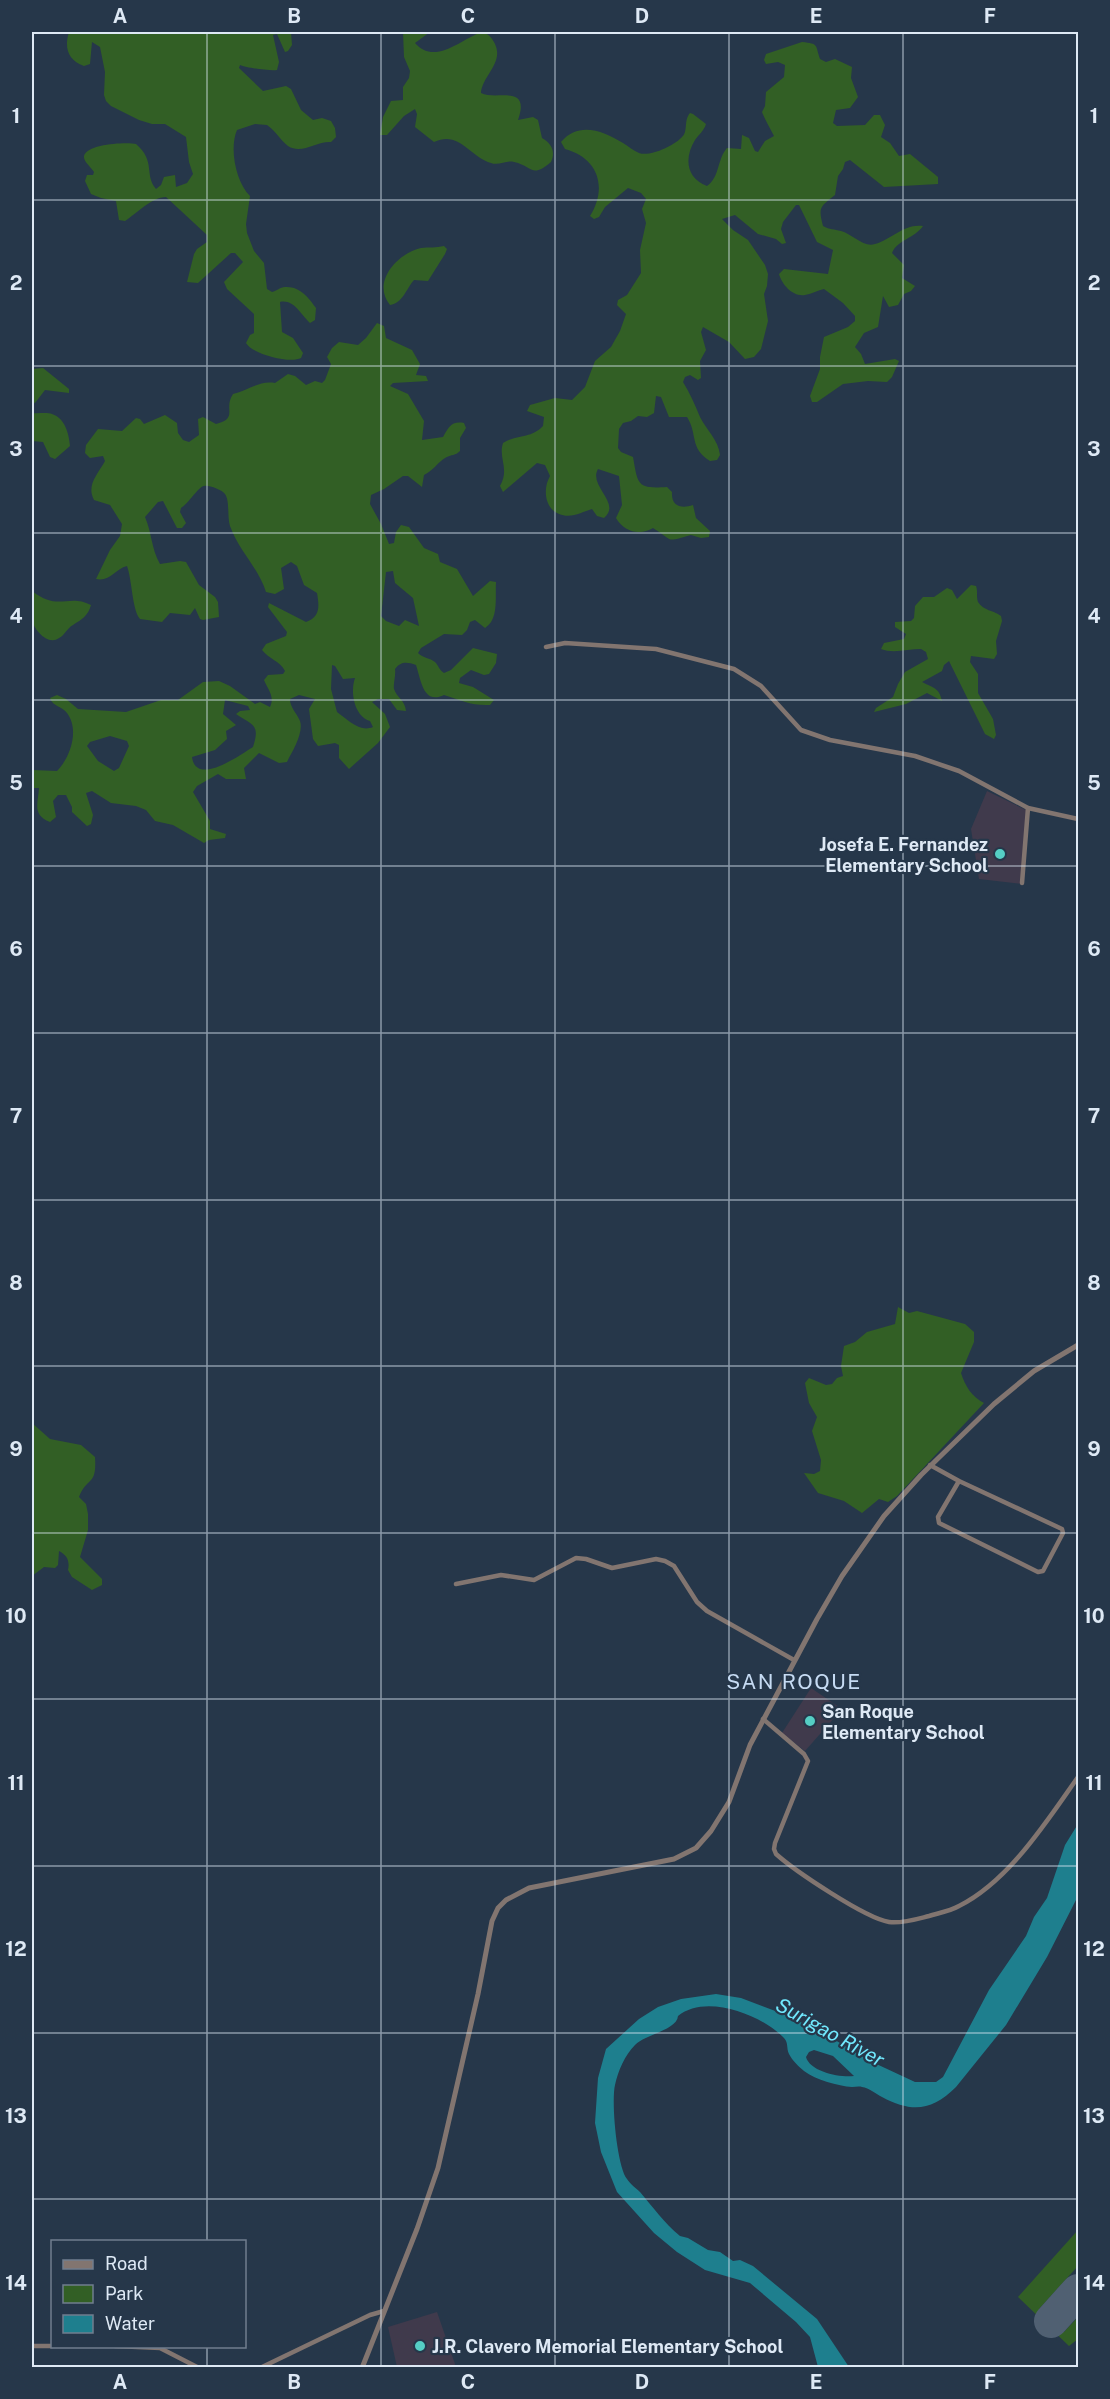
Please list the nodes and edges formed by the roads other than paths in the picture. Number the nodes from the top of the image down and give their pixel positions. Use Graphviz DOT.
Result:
graph roads {
  1 [pos="546,647"];
  2 [pos="1028,808"];
  3 [pos="1078,819"];
  4 [pos="1022,883"];
  5 [pos="1078,1345"];
  6 [pos="930,1465"];
  7 [pos="959,1481"];
  8 [pos="456,1584"];
  9 [pos="794,1660"];
  10 [pos="763,1719"];
  11 [pos="1078,1776"];
  12 [pos="384,2311"];
  13 [pos="32,2346"];
  14 [pos="51,2346"];
  15 [pos="160,2348"];
  16 [pos="199,2367"];
  17 [pos="260,2367"];
  18 [pos="362,2367"];
  1 -- 2 [label="street"];
  2 -- 3 [label="street"];
  2 -- 4 [label="street"];
  5 -- 6 [label="street"];
  6 -- 7 [label="street"];
  6 -- 9 [label="street"];
  7 -- 7 [label="street"];
  8 -- 9 [label="street"];
  9 -- 10 [label="street"];
  10 -- 11 [label="street"];
  10 -- 12 [label="street"];
  12 -- 17 [label="street"];
  12 -- 18 [label="street"];
  13 -- 14 [label="street"];
  15 -- 16 [label="street"];
}
